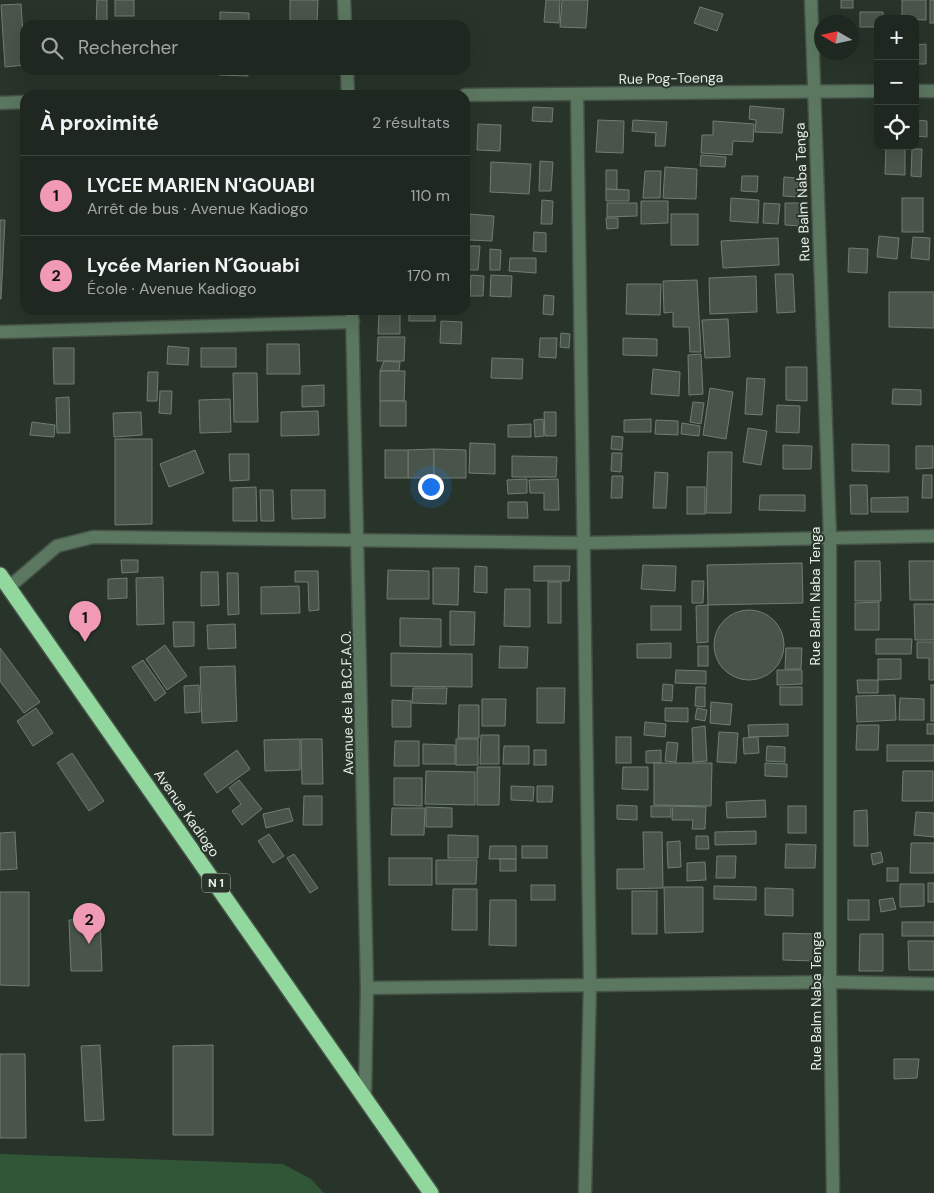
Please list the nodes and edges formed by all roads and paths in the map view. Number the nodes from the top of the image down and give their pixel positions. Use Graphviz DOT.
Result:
graph roads {
  1 [pos="344,0"];
  2 [pos="811,0"];
  3 [pos="345,20"];
  4 [pos="347,75"];
  5 [pos="348,90"];
  6 [pos="813,90"];
  7 [pos="874,91"];
  8 [pos="919,91"];
  9 [pos="934,91"];
  10 [pos="578,94"];
  11 [pos="470,95"];
  12 [pos="20,102"];
  13 [pos="0,103"];
  14 [pos="353,316"];
  15 [pos="0,332"];
  16 [pos="934,536"];
  17 [pos="830,538"];
  18 [pos="359,539"];
  19 [pos="585,543"];
  20 [pos="4,581"];
  21 [pos="830,982"];
  22 [pos="590,984"];
  23 [pos="934,984"];
  24 [pos="367,988"];
  25 [pos="365,1096"];
  26 [pos="431,1193"];
  27 [pos="585,1193"];
  28 [pos="833,1193"];
  1 -- 3 [label="street"];
  2 -- 6 [label="street, Rue Balm Naba Tenga"];
  4 -- 5 [label="street"];
  6 -- 7 [label="street, Rue Pog-Toenga"];
  6 -- 10 [label="street, Rue Pog-Toenga"];
  6 -- 17 [label="street, Rue Balm Naba Tenga"];
  8 -- 9 [label="street"];
  10 -- 11 [label="street, Rue Pog-Toenga"];
  10 -- 19 [label="street"];
  12 -- 13 [label="street"];
  14 -- 15 [label="street"];
  14 -- 18 [label="street, Avenue de la B.C.F.A.O."];
  16 -- 17 [label="street"];
  17 -- 19 [label="street"];
  17 -- 21 [label="street, Rue Balm Naba Tenga"];
  18 -- 19 [label="street"];
  18 -- 20 [label="street"];
  18 -- 24 [label="street, Avenue de la B.C.F.A.O."];
  19 -- 22 [label="street"];
  20 -- 25 [label="highway, Avenue Kadiogo / N 1"];
  21 -- 22 [label="street"];
  21 -- 23 [label="street"];
  21 -- 28 [label="street, Rue Balm Naba Tenga"];
  22 -- 24 [label="street"];
  22 -- 27 [label="street"];
  24 -- 25 [label="street, Avenue de la B.C.F.A.O."];
  25 -- 26 [label="highway, Avenue Kadiogo / N 1"];
}
